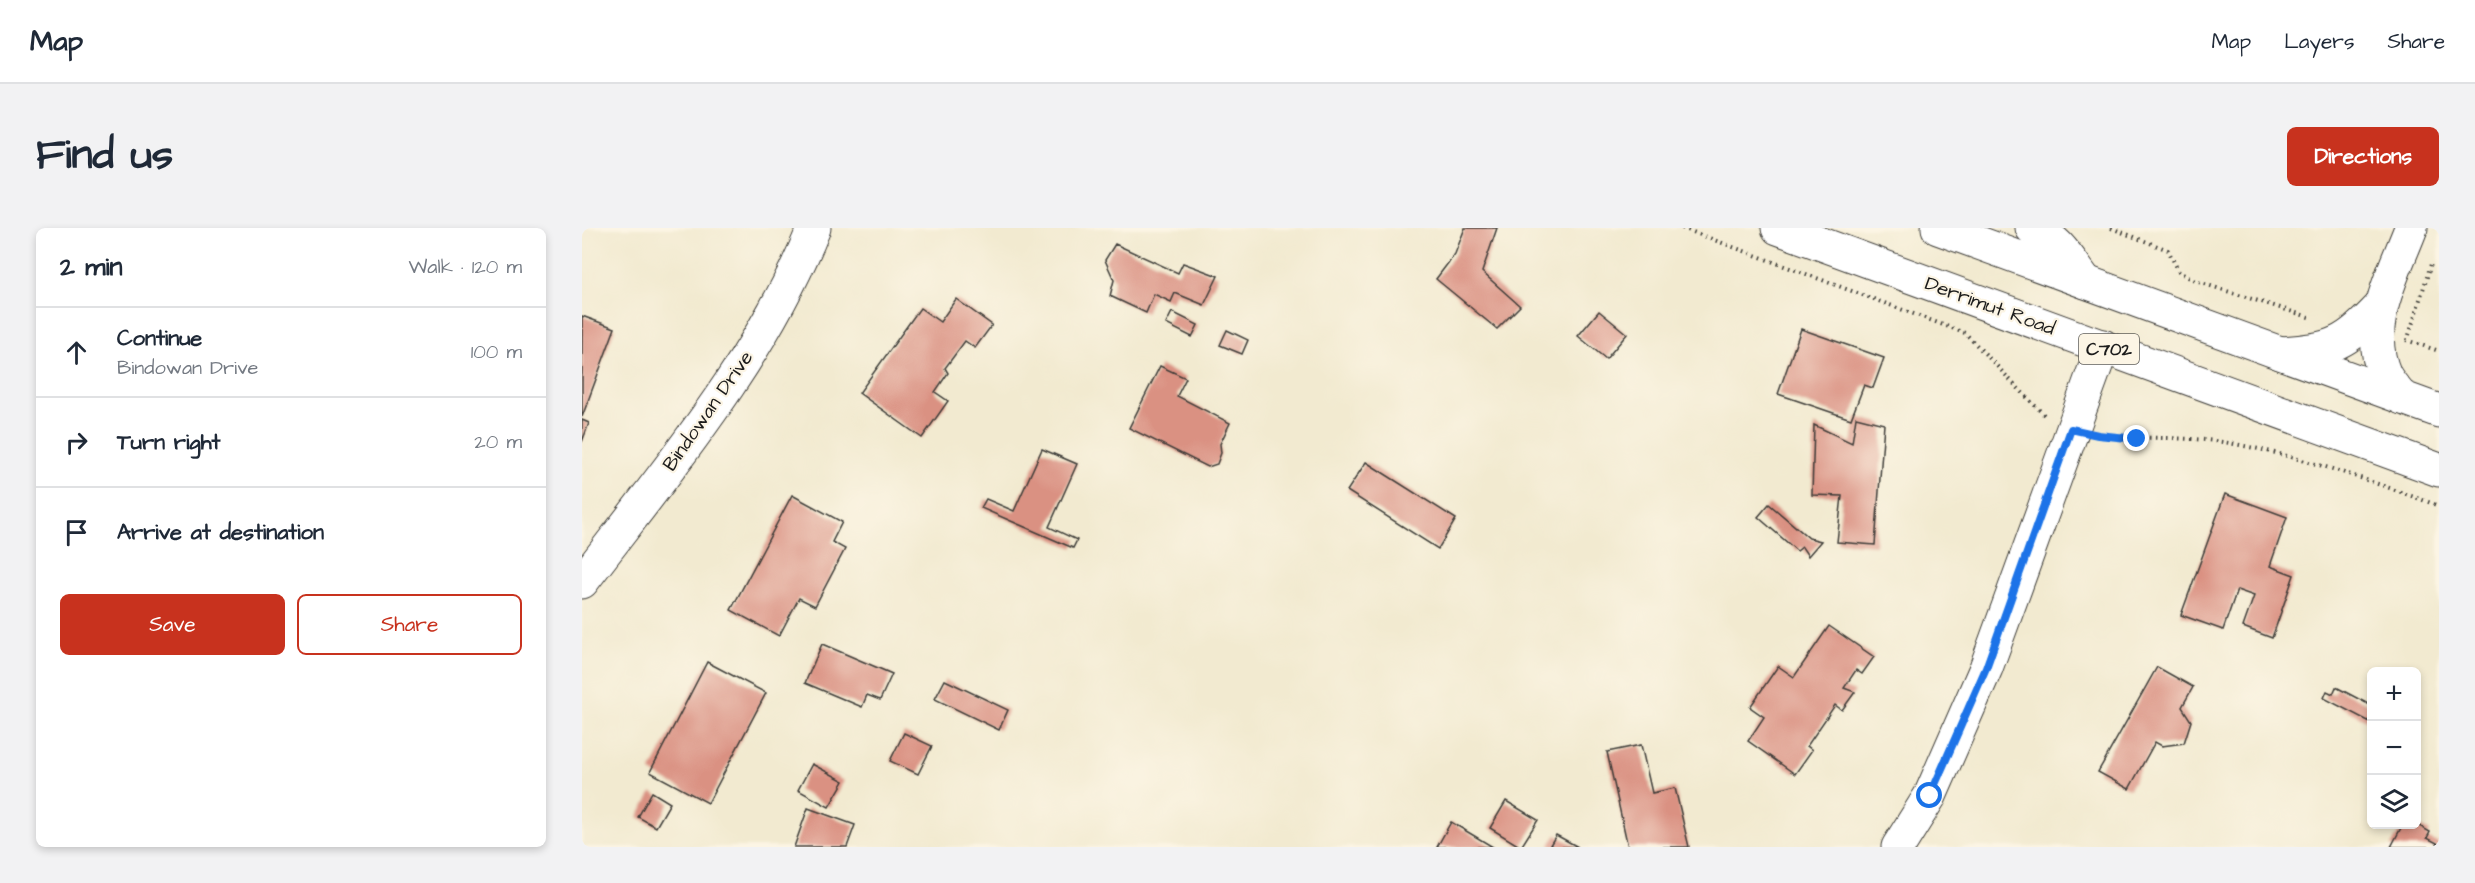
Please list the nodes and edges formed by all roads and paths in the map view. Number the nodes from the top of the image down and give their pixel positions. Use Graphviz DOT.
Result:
graph roads {
  1 [pos="814,228"];
  2 [pos="1682,228"];
  3 [pos="1778,228"];
  4 [pos="1938,228"];
  5 [pos="2032,228"];
  6 [pos="2111,228"];
  7 [pos="2411,228"];
  8 [pos="2432,261"];
  9 [pos="2086,282"];
  10 [pos="2383,325"];
  11 [pos="2103,346"];
  12 [pos="2439,351"];
  13 [pos="2281,353"];
  14 [pos="2402,398"];
  15 [pos="2439,411"];
  16 [pos="2071,429"];
  17 [pos="2439,470"];
  18 [pos="2439,506"];
  19 [pos="582,582"];
  20 [pos="1898,847"];
  1 -- 19 [label="main road, Bindowan Drive"];
  2 -- 16 [label="path"];
  3 -- 11 [label="main road, Derrimut Road / C702"];
  4 -- 9 [label="main road"];
  5 -- 9 [label="main road"];
  6 -- 10 [label="path"];
  7 -- 10 [label="main road"];
  8 -- 10 [label="path"];
  9 -- 13 [label="main road"];
  10 -- 12 [label="path"];
  10 -- 13 [label="main road"];
  10 -- 14 [label="main road"];
  11 -- 16 [label="main road"];
  11 -- 17 [label="main road, Derrimut Road / C702"];
  13 -- 14 [label="main road"];
  14 -- 15 [label="main road"];
  16 -- 18 [label="path"];
  16 -- 20 [label="main road"];
}
